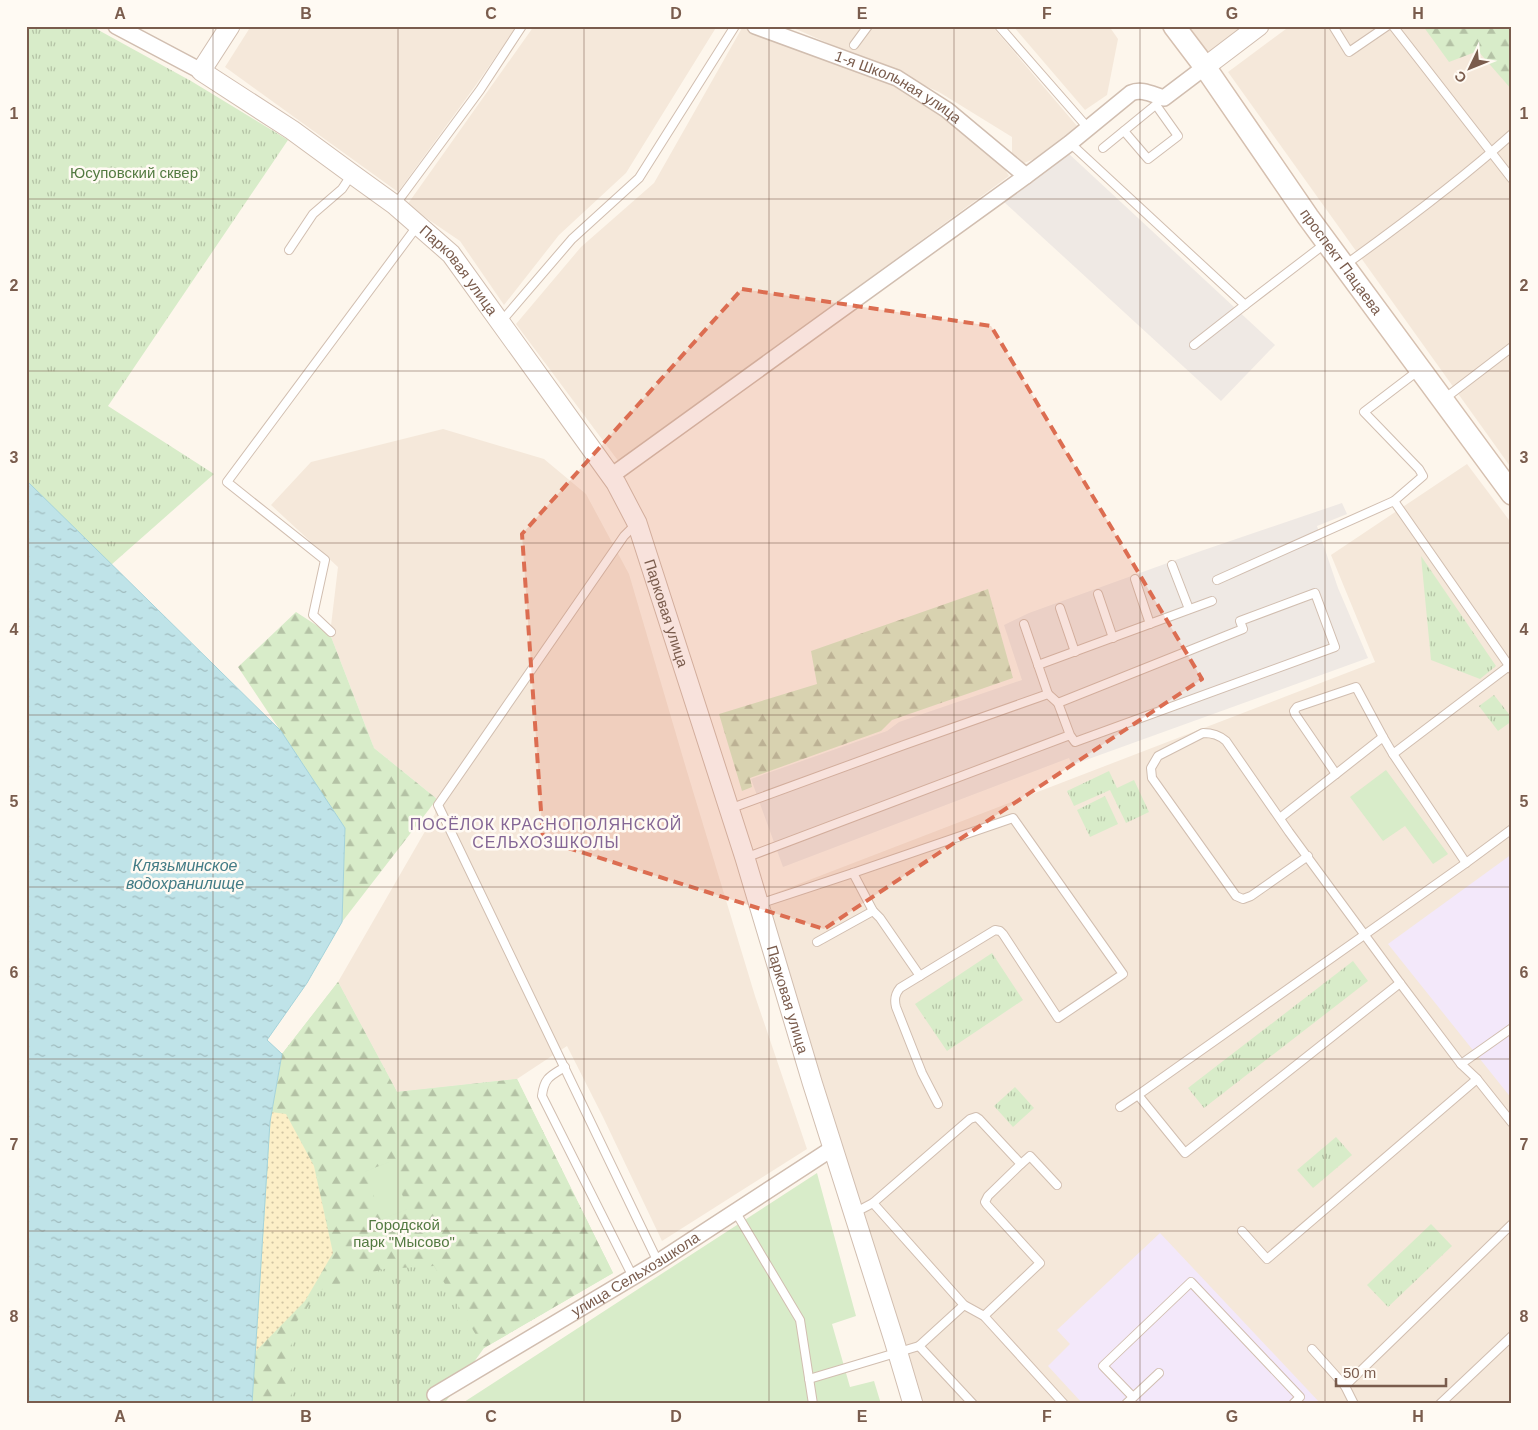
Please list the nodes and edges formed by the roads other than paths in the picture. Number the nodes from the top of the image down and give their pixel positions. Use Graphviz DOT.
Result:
graph roads {
  1 [pos="116,26"];
  2 [pos="230,26"];
  3 [pos="522,26"];
  4 [pos="735,26"];
  5 [pos="754,26"];
  6 [pos="868,26"];
  7 [pos="1000,26"];
  8 [pos="1174,26"];
  9 [pos="1259,26"];
  10 [pos="1333,26"];
  11 [pos="1387,26"];
  12 [pos="1393,26"];
  13 [pos="854,45"];
  14 [pos="1205,67"];
  15 [pos="201,71"];
  16 [pos="1160,102"];
  17 [pos="1088,128"];
  18 [pos="1124,131"];
  19 [pos="1512,134"];
  20 [pos="1070,143"];
  21 [pos="1103,148"];
  22 [pos="1492,152"];
  23 [pos="352,174"];
  24 [pos="1026,176"];
  25 [pos="1512,179"];
  26 [pos="395,206"];
  27 [pos="418,225"];
  28 [pos="1326,242"];
  29 [pos="289,250"];
  30 [pos="1344,266"];
  31 [pos="1245,305"];
  32 [pos="500,323"];
  33 [pos="1194,345"];
  34 [pos="1512,347"];
  35 [pos="1419,370"];
  36 [pos="1442,400"];
  37 [pos="611,476"];
  38 [pos="1512,494"];
  39 [pos="1394,501"];
  40 [pos="637,523"];
  41 [pos="1172,565"];
  42 [pos="1135,578"];
  43 [pos="1217,580"];
  44 [pos="1098,594"];
  45 [pos="1212,601"];
  46 [pos="1060,608"];
  47 [pos="1189,609"];
  48 [pos="1024,624"];
  49 [pos="1150,624"];
  50 [pos="331,632"];
  51 [pos="1113,638"];
  52 [pos="1075,652"];
  53 [pos="1038,665"];
  54 [pos="1510,668"];
  55 [pos="1048,694"];
  56 [pos="1058,703"];
  57 [pos="1070,735"];
  58 [pos="1383,736"];
  59 [pos="1393,754"];
  60 [pos="1336,774"];
  61 [pos="730,809"];
  62 [pos="1280,818"];
  63 [pos="1512,829"];
  64 [pos="1308,856"];
  65 [pos="745,858"];
  66 [pos="1466,863"];
  67 [pos="853,873"];
  68 [pos="759,904"];
  69 [pos="873,911"];
  70 [pos="1364,934"];
  71 [pos="817,942"];
  72 [pos="920,976"];
  73 [pos="1400,982"];
  74 [pos="1512,1028"];
  75 [pos="1461,1064"];
  76 [pos="564,1067"];
  77 [pos="1477,1079"];
  78 [pos="1138,1095"];
  79 [pos="938,1104"];
  80 [pos="1120,1107"];
  81 [pos="1512,1123"];
  82 [pos="833,1148"];
  83 [pos="1022,1164"];
  84 [pos="1057,1185"];
  85 [pos="873,1203"];
  86 [pos="735,1211"];
  87 [pos="854,1213"];
  88 [pos="1512,1224"];
  89 [pos="1242,1231"];
  90 [pos="658,1262"];
  91 [pos="633,1277"];
  92 [pos="964,1305"];
  93 [pos="984,1316"];
  94 [pos="1512,1336"];
  95 [pos="919,1346"];
  96 [pos="1312,1349"];
  97 [pos="898,1352"];
  98 [pos="1159,1373"];
  99 [pos="809,1379"];
  100 [pos="1345,1386"];
  101 [pos="435,1395"];
  102 [pos="1133,1397"];
  103 [pos="813,1404"];
  104 [pos="913,1404"];
  105 [pos="972,1404"];
  106 [pos="1064,1404"];
  107 [pos="1126,1404"];
  108 [pos="1293,1404"];
  109 [pos="1354,1404"];
  110 [pos="1440,1404"];
  1 -- 15 [label="street, Парковая улица"];
  2 -- 15 [label="street"];
  3 -- 26 [label="lane"];
  4 -- 32 [label="lane"];
  5 -- 24 [label="street, 1-я Школьная улица"];
  6 -- 13 [label="lane"];
  7 -- 17 [label="lane"];
  8 -- 14 [label="main road, проспект Пацаева"];
  9 -- 14 [label="street"];
  10 -- 11 [label="lane"];
  12 -- 22 [label="lane"];
  14 -- 16 [label="street"];
  14 -- 28 [label="main road, проспект Пацаева"];
  15 -- 23 [label="street, Парковая улица"];
  16 -- 17 [label="street"];
  16 -- 18 [label="lane"];
  16 -- 18 [label="lane"];
  17 -- 20 [label="street"];
  18 -- 21 [label="lane"];
  19 -- 22 [label="lane"];
  20 -- 24 [label="street"];
  20 -- 31 [label="lane"];
  22 -- 25 [label="lane"];
  22 -- 30 [label="lane"];
  23 -- 26 [label="street, Парковая улица"];
  23 -- 29 [label="lane"];
  24 -- 37 [label="street"];
  26 -- 27 [label="street, Парковая улица"];
  27 -- 32 [label="street, Парковая улица"];
  27 -- 50 [label="lane"];
  28 -- 30 [label="main road, проспект Пацаева"];
  28 -- 31 [label="lane"];
  30 -- 35 [label="main road, проспект Пацаева"];
  31 -- 33 [label="lane"];
  32 -- 37 [label="street, Парковая улица"];
  34 -- 36 [label="lane"];
  35 -- 36 [label="main road, проспект Пацаева"];
  35 -- 39 [label="lane"];
  36 -- 38 [label="main road, проспект Пацаева"];
  37 -- 40 [label="street, Парковая улица"];
  39 -- 43 [label="lane"];
  39 -- 54 [label="lane"];
  40 -- 61 [label="street, Парковая улица"];
  40 -- 76 [label="lane"];
  41 -- 47 [label="lane"];
  42 -- 49 [label="lane"];
  44 -- 51 [label="lane"];
  45 -- 47 [label="lane"];
  46 -- 52 [label="lane"];
  47 -- 49 [label="lane"];
  48 -- 53 [label="lane"];
  49 -- 51 [label="lane"];
  51 -- 52 [label="lane"];
  52 -- 53 [label="lane"];
  53 -- 55 [label="lane"];
  54 -- 59 [label="lane"];
  55 -- 56 [label="lane"];
  55 -- 61 [label="lane"];
  56 -- 57 [label="lane"];
  56 -- 57 [label="lane"];
  57 -- 65 [label="lane"];
  58 -- 59 [label="lane"];
  58 -- 60 [label="lane"];
  58 -- 60 [label="lane"];
  59 -- 66 [label="lane"];
  60 -- 62 [label="lane"];
  61 -- 65 [label="street, Парковая улица"];
  62 -- 64 [label="lane"];
  62 -- 64 [label="lane"];
  63 -- 66 [label="lane"];
  64 -- 70 [label="lane"];
  65 -- 68 [label="street, Парковая улица"];
  66 -- 70 [label="lane"];
  67 -- 68 [label="lane"];
  67 -- 69 [label="lane"];
  67 -- 72 [label="lane"];
  68 -- 82 [label="street, Парковая улица"];
  69 -- 71 [label="lane"];
  69 -- 72 [label="lane"];
  70 -- 73 [label="lane"];
  70 -- 78 [label="lane"];
  72 -- 79 [label="lane"];
  73 -- 75 [label="lane"];
  73 -- 78 [label="lane"];
  74 -- 75 [label="lane"];
  75 -- 77 [label="lane"];
  76 -- 90 [label="lane"];
  76 -- 91 [label="lane"];
  77 -- 81 [label="lane"];
  77 -- 89 [label="lane"];
  78 -- 80 [label="lane"];
  82 -- 86 [label="street, улица Сельхозшкола"];
  82 -- 87 [label="street, Парковая улица"];
  83 -- 84 [label="lane"];
  83 -- 85 [label="lane"];
  83 -- 93 [label="lane"];
  85 -- 87 [label="lane"];
  85 -- 92 [label="lane"];
  86 -- 90 [label="street, улица Сельхозшкола"];
  86 -- 99 [label="lane"];
  87 -- 97 [label="street, Парковая улица"];
  88 -- 100 [label="lane"];
  90 -- 91 [label="street, улица Сельхозшкола"];
  91 -- 101 [label="street, улица Сельхозшкола"];
  92 -- 93 [label="lane"];
  92 -- 95 [label="lane"];
  93 -- 106 [label="lane"];
  94 -- 110 [label="lane"];
  95 -- 97 [label="lane"];
  95 -- 105 [label="lane"];
  96 -- 100 [label="lane"];
  97 -- 99 [label="lane"];
  97 -- 104 [label="street, Парковая улица"];
  98 -- 102 [label="lane"];
  99 -- 103 [label="lane"];
  100 -- 109 [label="lane"];
  102 -- 107 [label="lane"];
  102 -- 108 [label="lane"];
}
